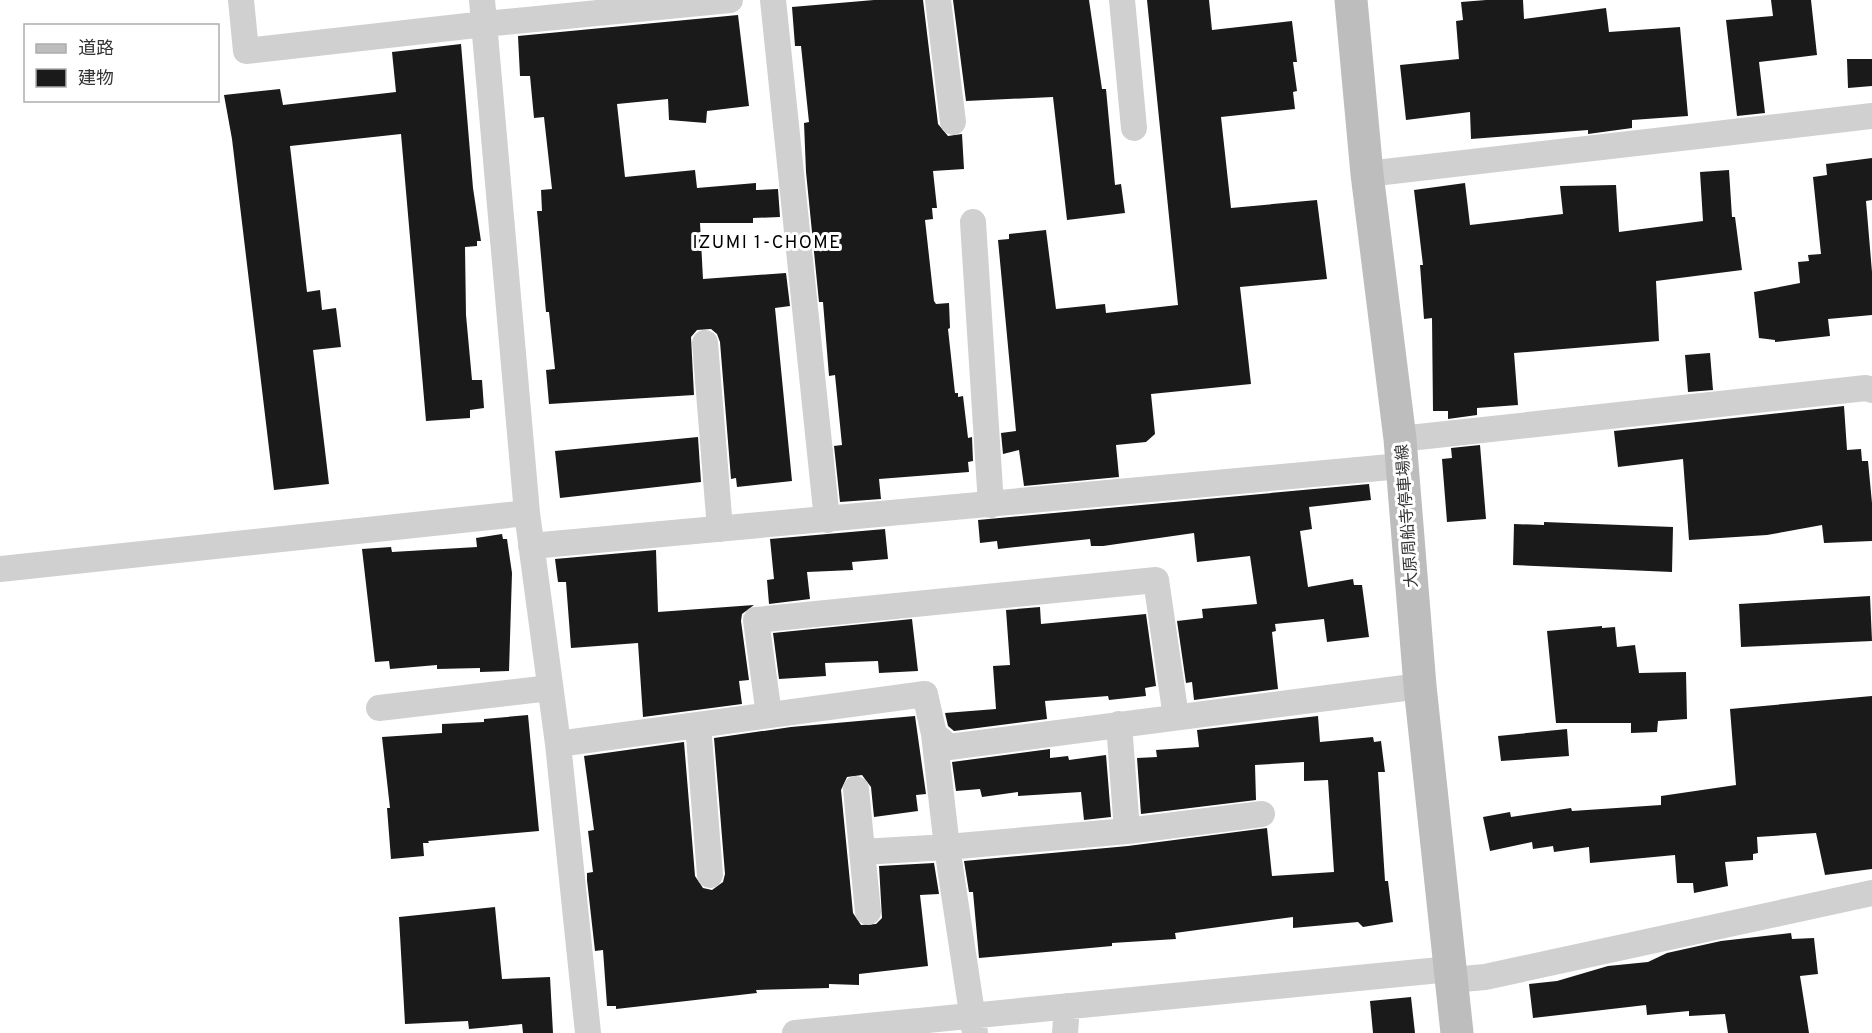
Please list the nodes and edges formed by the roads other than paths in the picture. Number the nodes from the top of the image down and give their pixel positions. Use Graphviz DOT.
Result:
graph roads {
  1 [pos="241,0"];
  2 [pos="730,0"];
  3 [pos="773,0"];
  4 [pos="938,0"];
  5 [pos="1122,0"];
  6 [pos="1351,0"];
  7 [pos="483,12"];
  8 [pos="1872,116"];
  9 [pos="953,122"];
  10 [pos="1134,128"];
  11 [pos="1367,174"];
  12 [pos="973,222"];
  13 [pos="705,343"];
  14 [pos="1872,390"];
  15 [pos="1400,452"];
  16 [pos="991,505"];
  17 [pos="526,513"];
  18 [pos="827,520"];
  19 [pos="720,529"];
  20 [pos="531,546"];
  21 [pos="0,569"];
  22 [pos="1420,686"];
  23 [pos="550,688"];
  24 [pos="380,708"];
  25 [pos="769,715"];
  26 [pos="1176,717"];
  27 [pos="1119,724"];
  28 [pos="698,725"];
  29 [pos="934,734"];
  30 [pos="558,744"];
  31 [pos="856,789"];
  32 [pos="1262,814"];
  33 [pos="1127,831"];
  34 [pos="947,847"];
  35 [pos="862,852"];
  36 [pos="710,875"];
  37 [pos="1872,893"];
  38 [pos="868,912"];
  39 [pos="1450,975"];
  40 [pos="1067,1006"];
  41 [pos="973,1024"];
  42 [pos="860,1030"];
  43 [pos="588,1033"];
  44 [pos="795,1033"];
  45 [pos="1065,1033"];
  46 [pos="1457,1033"];
  1 -- 7 [label="street"];
  2 -- 7 [label="street"];
  3 -- 18 [label="street"];
  4 -- 9 [label="street"];
  5 -- 10 [label="street"];
  6 -- 11 [label="main road, 大原周船寺停車場線"];
  7 -- 17 [label="street"];
  8 -- 11 [label="street"];
  11 -- 15 [label="main road, 大原周船寺停車場線"];
  12 -- 16 [label="street"];
  13 -- 19 [label="street"];
  14 -- 15 [label="street"];
  15 -- 16 [label="street"];
  15 -- 22 [label="main road, 大原周船寺停車場線"];
  16 -- 18 [label="street"];
  17 -- 20 [label="street"];
  17 -- 21 [label="street"];
  18 -- 19 [label="street"];
  19 -- 20 [label="street"];
  20 -- 23 [label="street"];
  22 -- 26 [label="street"];
  22 -- 39 [label="main road, 大原周船寺停車場線"];
  23 -- 24 [label="street"];
  23 -- 30 [label="street"];
  25 -- 26 [label="street"];
  25 -- 28 [label="street"];
  25 -- 29 [label="street"];
  26 -- 27 [label="street"];
  27 -- 29 [label="street"];
  27 -- 33 [label="street"];
  28 -- 30 [label="street"];
  28 -- 36 [label="street"];
  29 -- 34 [label="street"];
  30 -- 43 [label="street"];
  31 -- 35 [label="street"];
  32 -- 33 [label="street"];
  33 -- 34 [label="street"];
  34 -- 35 [label="street"];
  34 -- 41 [label="street"];
  35 -- 38 [label="street"];
  37 -- 39 [label="street"];
  39 -- 40 [label="street"];
  39 -- 46 [label="main road, 大原周船寺停車場線"];
  40 -- 41 [label="street"];
  40 -- 45 [label="street"];
  41 -- 42 [label="street"];
  42 -- 44 [label="street"];
}
